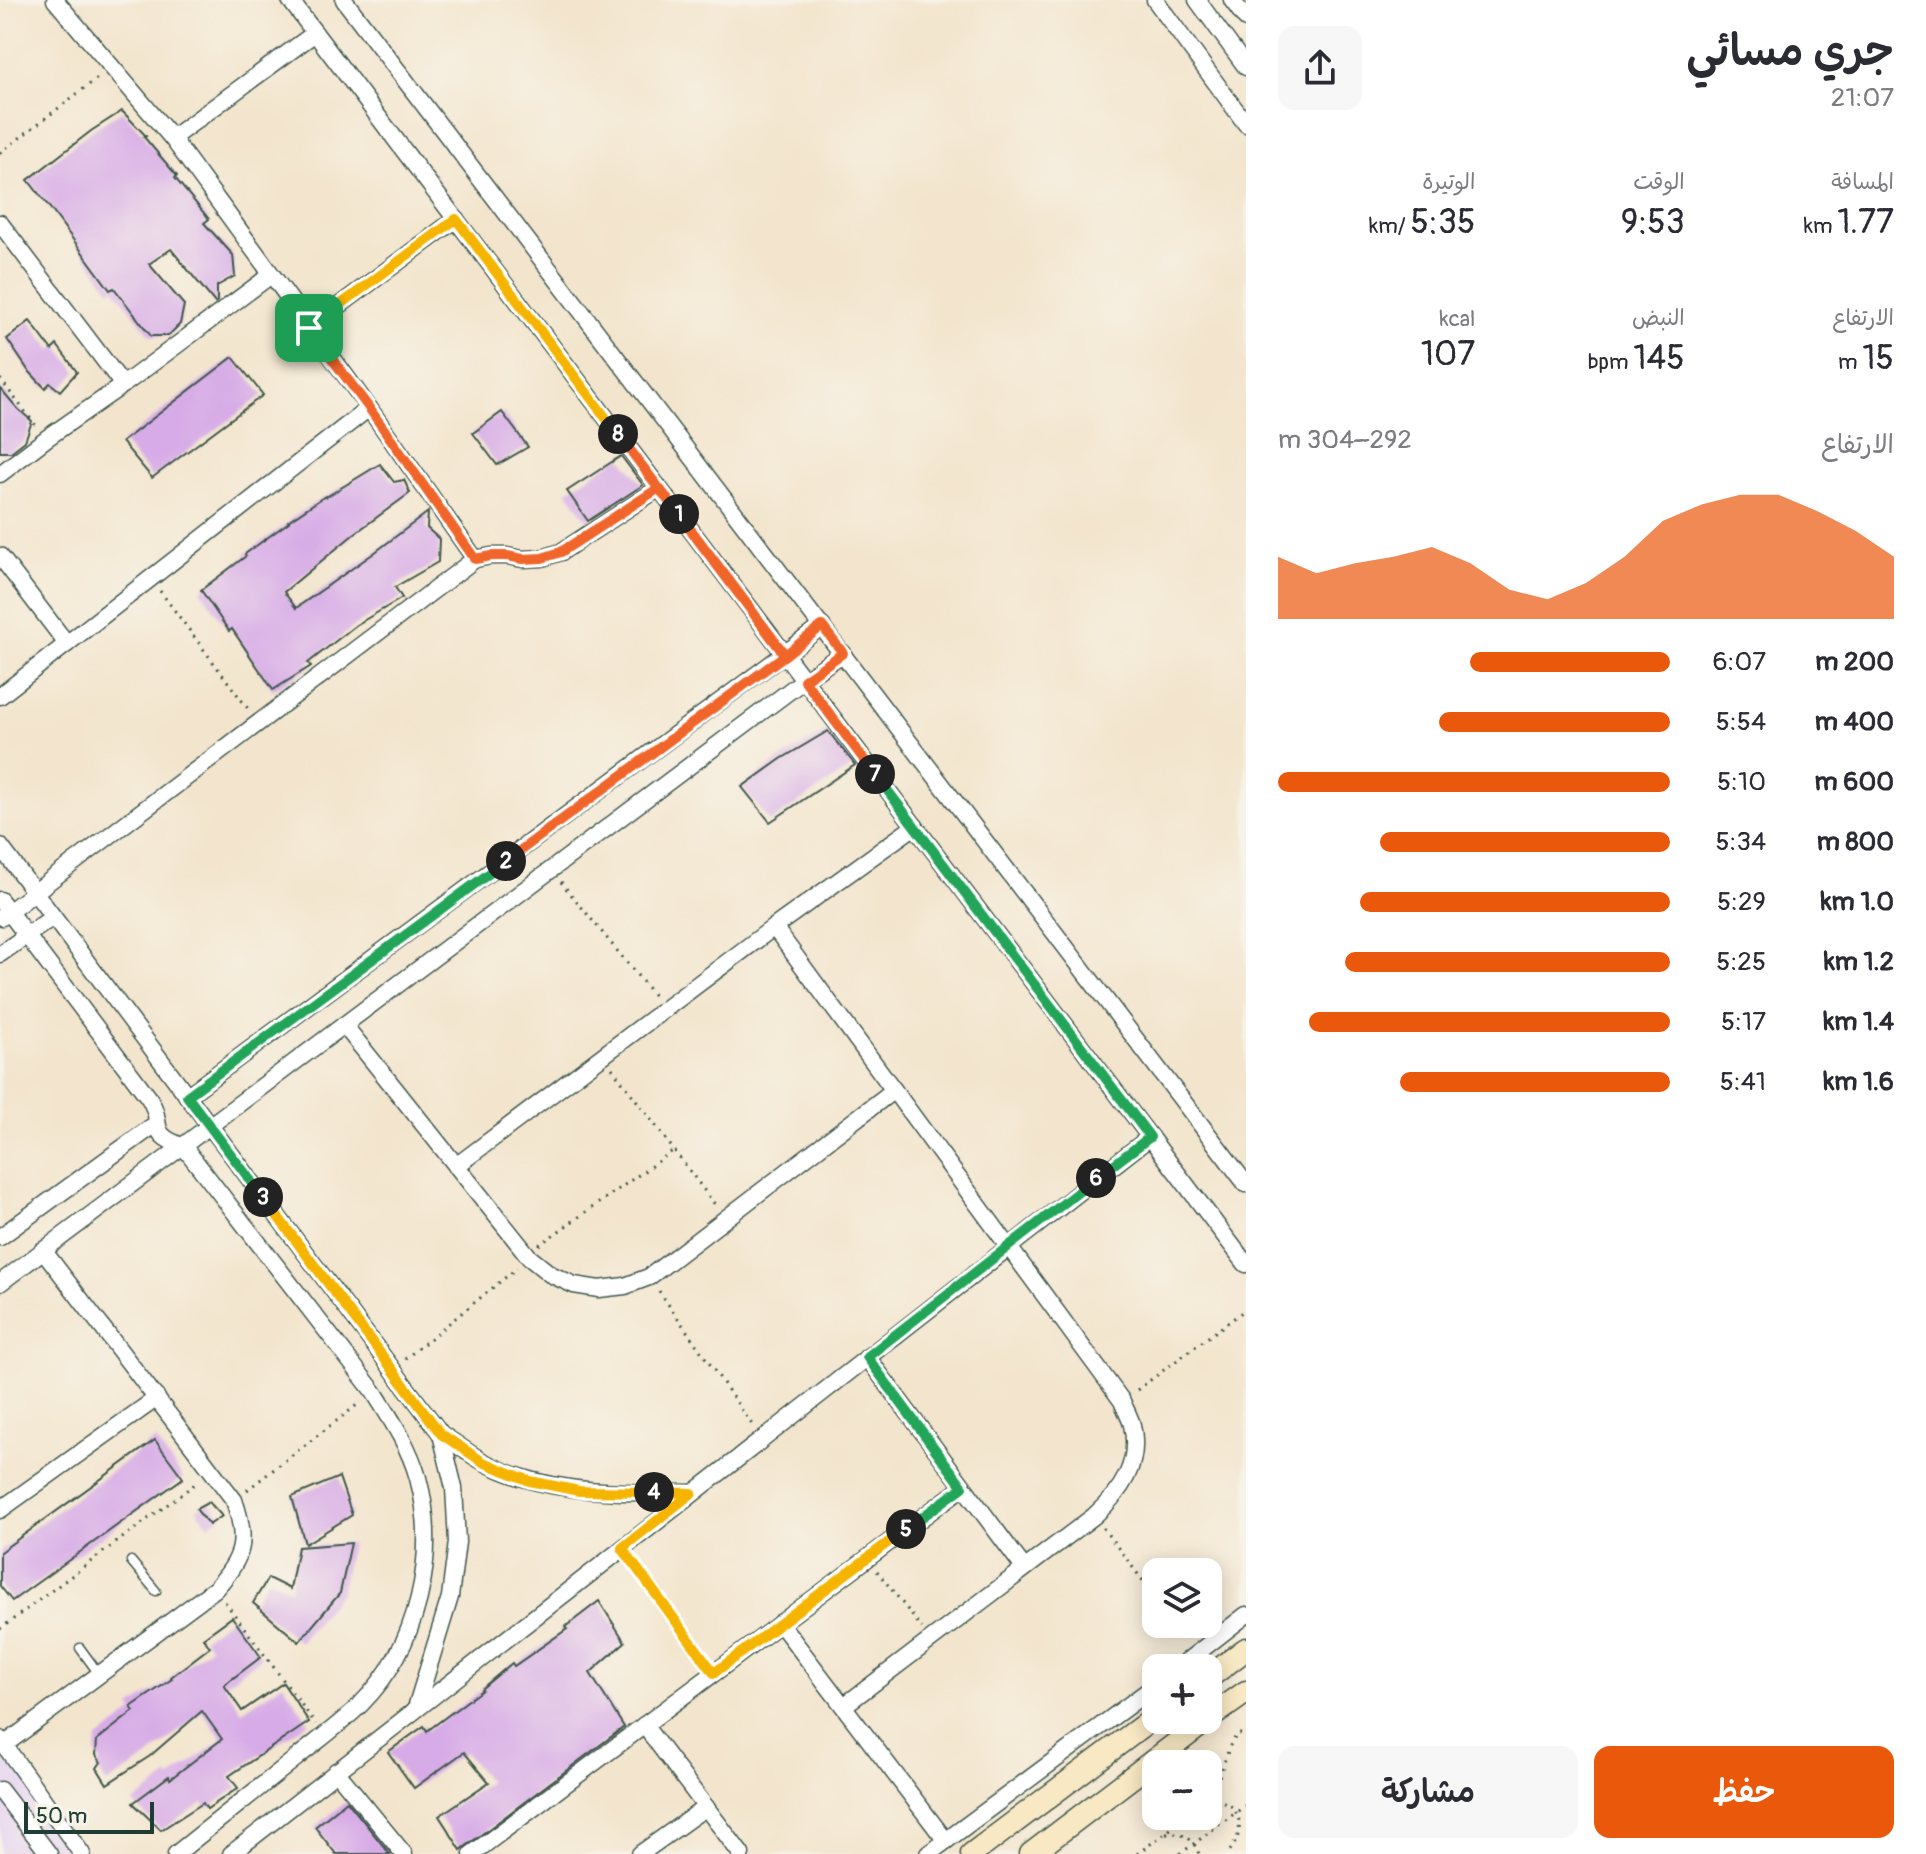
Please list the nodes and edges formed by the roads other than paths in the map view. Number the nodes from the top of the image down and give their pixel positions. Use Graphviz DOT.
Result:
graph roads {
  1 [pos="55,0"];
  2 [pos="290,0"];
  3 [pos="344,0"];
  4 [pos="1155,0"];
  5 [pos="1197,0"];
  6 [pos="1232,0"];
  7 [pos="1246,19"];
  8 [pos="315,33"];
  9 [pos="1246,67"];
  10 [pos="1246,124"];
  11 [pos="172,138"];
  12 [pos="456,219"];
  13 [pos="0,223"];
  14 [pos="271,275"];
  15 [pos="309,328"];
  16 [pos="123,385"];
  17 [pos="369,408"];
  18 [pos="0,474"];
  19 [pos="659,488"];
  20 [pos="0,556"];
  21 [pos="475,559"];
  22 [pos="822,626"];
  23 [pos="67,644"];
  24 [pos="843,653"];
  25 [pos="785,655"];
  26 [pos="804,680"];
  27 [pos="0,696"];
  28 [pos="915,826"];
  29 [pos="0,846"];
  30 [pos="34,892"];
  31 [pos="3,910"];
  32 [pos="53,917"];
  33 [pos="774,927"];
  34 [pos="27,936"];
  35 [pos="0,954"];
  36 [pos="344,1025"];
  37 [pos="894,1090"];
  38 [pos="187,1096"];
  39 [pos="157,1123"];
  40 [pos="209,1125"];
  41 [pos="1150,1137"];
  42 [pos="184,1147"];
  43 [pos="456,1166"];
  44 [pos="1246,1184"];
  45 [pos="0,1237"];
  46 [pos="1008,1247"];
  47 [pos="43,1250"];
  48 [pos="1246,1264"];
  49 [pos="0,1283"];
  50 [pos="867,1357"];
  51 [pos="157,1398"];
  52 [pos="441,1434"];
  53 [pos="963,1487"];
  54 [pos="692,1493"];
  55 [pos="0,1510"];
  56 [pos="131,1561"];
  57 [pos="1024,1568"];
  58 [pos="156,1591"];
  59 [pos="1246,1615"];
  60 [pos="780,1623"];
  61 [pos="80,1648"];
  62 [pos="1246,1649"];
  63 [pos="1196,1654"];
  64 [pos="1222,1667"];
  65 [pos="100,1674"];
  66 [pos="1246,1692"];
  67 [pos="1142,1695"];
  68 [pos="845,1705"];
  69 [pos="416,1708"];
  70 [pos="1222,1710"];
  71 [pos="644,1725"];
  72 [pos="1142,1726"];
  73 [pos="1136,1731"];
  74 [pos="1189,1734"];
  75 [pos="2,1742"];
  76 [pos="1143,1750"];
  77 [pos="1167,1750"];
  78 [pos="1093,1764"];
  79 [pos="1142,1769"];
  80 [pos="336,1771"];
  81 [pos="1115,1789"];
  82 [pos="0,1790"];
  83 [pos="706,1807"];
  84 [pos="946,1841"];
  85 [pos="49,1854"];
  86 [pos="82,1854"];
  87 [pos="176,1854"];
  88 [pos="231,1854"];
  89 [pos="404,1854"];
  90 [pos="472,1854"];
  91 [pos="640,1854"];
  92 [pos="741,1854"];
  93 [pos="928,1854"];
  94 [pos="972,1854"];
  95 [pos="1031,1854"];
  1 -- 11 [label="street"];
  2 -- 8 [label="street"];
  3 -- 22 [label="street"];
  4 -- 10 [label="street"];
  5 -- 9 [label="street"];
  6 -- 7 [label="street"];
  8 -- 11 [label="street"];
  8 -- 12 [label="street"];
  11 -- 14 [label="street"];
  12 -- 15 [label="street"];
  12 -- 19 [label="street"];
  13 -- 16 [label="street"];
  14 -- 15 [label="street"];
  14 -- 16 [label="street"];
  15 -- 17 [label="street"];
  16 -- 18 [label="street"];
  17 -- 21 [label="street"];
  17 -- 23 [label="street"];
  19 -- 21 [label="street"];
  19 -- 25 [label="street"];
  20 -- 23 [label="street"];
  21 -- 30 [label="street"];
  22 -- 24 [label="street"];
  22 -- 25 [label="street"];
  23 -- 27 [label="street"];
  24 -- 26 [label="street"];
  24 -- 44 [label="street"];
  25 -- 26 [label="street"];
  25 -- 38 [label="street"];
  26 -- 28 [label="street"];
  26 -- 36 [label="street"];
  28 -- 33 [label="street"];
  28 -- 41 [label="street"];
  29 -- 30 [label="street"];
  30 -- 31 [label="street"];
  30 -- 32 [label="street"];
  31 -- 34 [label="street"];
  32 -- 34 [label="street"];
  32 -- 38 [label="street"];
  33 -- 37 [label="street"];
  33 -- 43 [label="street"];
  34 -- 35 [label="street"];
  34 -- 39 [label="street"];
  36 -- 40 [label="street"];
  36 -- 43 [label="street"];
  37 -- 43 [label="street"];
  37 -- 46 [label="street"];
  38 -- 40 [label="street"];
  39 -- 42 [label="street"];
  39 -- 45 [label="street"];
  40 -- 42 [label="street"];
  40 -- 52 [label="street"];
  41 -- 46 [label="street"];
  41 -- 48 [label="street"];
  42 -- 47 [label="street"];
  42 -- 87 [label="street"];
  46 -- 50 [label="street"];
  46 -- 57 [label="street"];
  47 -- 49 [label="street"];
  47 -- 51 [label="street"];
  50 -- 53 [label="street"];
  50 -- 54 [label="street"];
  51 -- 55 [label="street"];
  51 -- 65 [label="street"];
  52 -- 54 [label="street"];
  52 -- 69 [label="street"];
  53 -- 57 [label="street"];
  53 -- 60 [label="street"];
  54 -- 69 [label="street"];
  56 -- 58 [label="lane"];
  57 -- 68 [label="street"];
  59 -- 63 [label="street"];
  60 -- 68 [label="street"];
  60 -- 71 [label="street"];
  61 -- 65 [label="lane"];
  62 -- 64 [label="main road"];
  65 -- 75 [label="street"];
  66 -- 70 [label="main road"];
  67 -- 84 [label="street"];
  68 -- 84 [label="street"];
  69 -- 80 [label="street"];
  71 -- 83 [label="street"];
  71 -- 90 [label="street"];
  72 -- 73 [label="main road"];
  73 -- 76 [label="main road"];
  73 -- 78 [label="main road"];
  74 -- 77 [label="main road"];
  75 -- 86 [label="street"];
  78 -- 81 [label="main road"];
  78 -- 94 [label="main road"];
  79 -- 81 [label="main road"];
  80 -- 88 [label="street"];
  80 -- 89 [label="street"];
  81 -- 95 [label="main road"];
  82 -- 85 [label="street"];
  83 -- 91 [label="street"];
  83 -- 92 [label="street"];
  84 -- 93 [label="street"];
}
